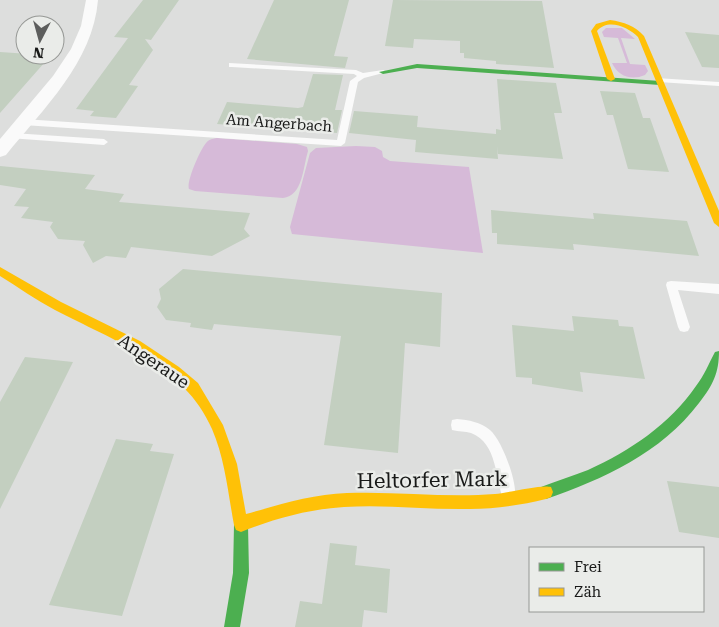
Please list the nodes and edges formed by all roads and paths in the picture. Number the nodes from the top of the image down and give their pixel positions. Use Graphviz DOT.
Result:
graph roads {
  1 [pos="92,0"];
  2 [pos="232,65"];
  3 [pos="383,72"];
  4 [pos="362,76"];
  5 [pos="611,79"];
  6 [pos="659,81"];
  7 [pos="719,84"];
  8 [pos="23,122"];
  9 [pos="12,136"];
  10 [pos="104,142"];
  11 [pos="0,151"];
  12 [pos="719,223"];
  13 [pos="0,270"];
  14 [pos="719,290"];
  15 [pos="684,327"];
  16 [pos="719,356"];
  17 [pos="457,426"];
  18 [pos="510,500"];
  19 [pos="241,523"];
  20 [pos="232,627"];
  1 -- 8 [label="street"];
  2 -- 4 [label="lane"];
  3 -- 4 [label="lane"];
  3 -- 5 [label="street"];
  4 -- 8 [label="lane, Am Angerbach"];
  5 -- 6 [label="street"];
  5 -- 6 [label="street"];
  6 -- 7 [label="lane"];
  6 -- 12 [label="street"];
  8 -- 9 [label="street"];
  9 -- 10 [label="lane"];
  9 -- 11 [label="street"];
  13 -- 19 [label="street, Angeraue"];
  14 -- 15 [label="lane"];
  16 -- 18 [label="street, Heltorfer Mark"];
  17 -- 18 [label="lane"];
  18 -- 19 [label="street, Heltorfer Mark"];
  19 -- 20 [label="street, Angeraue"];
}
